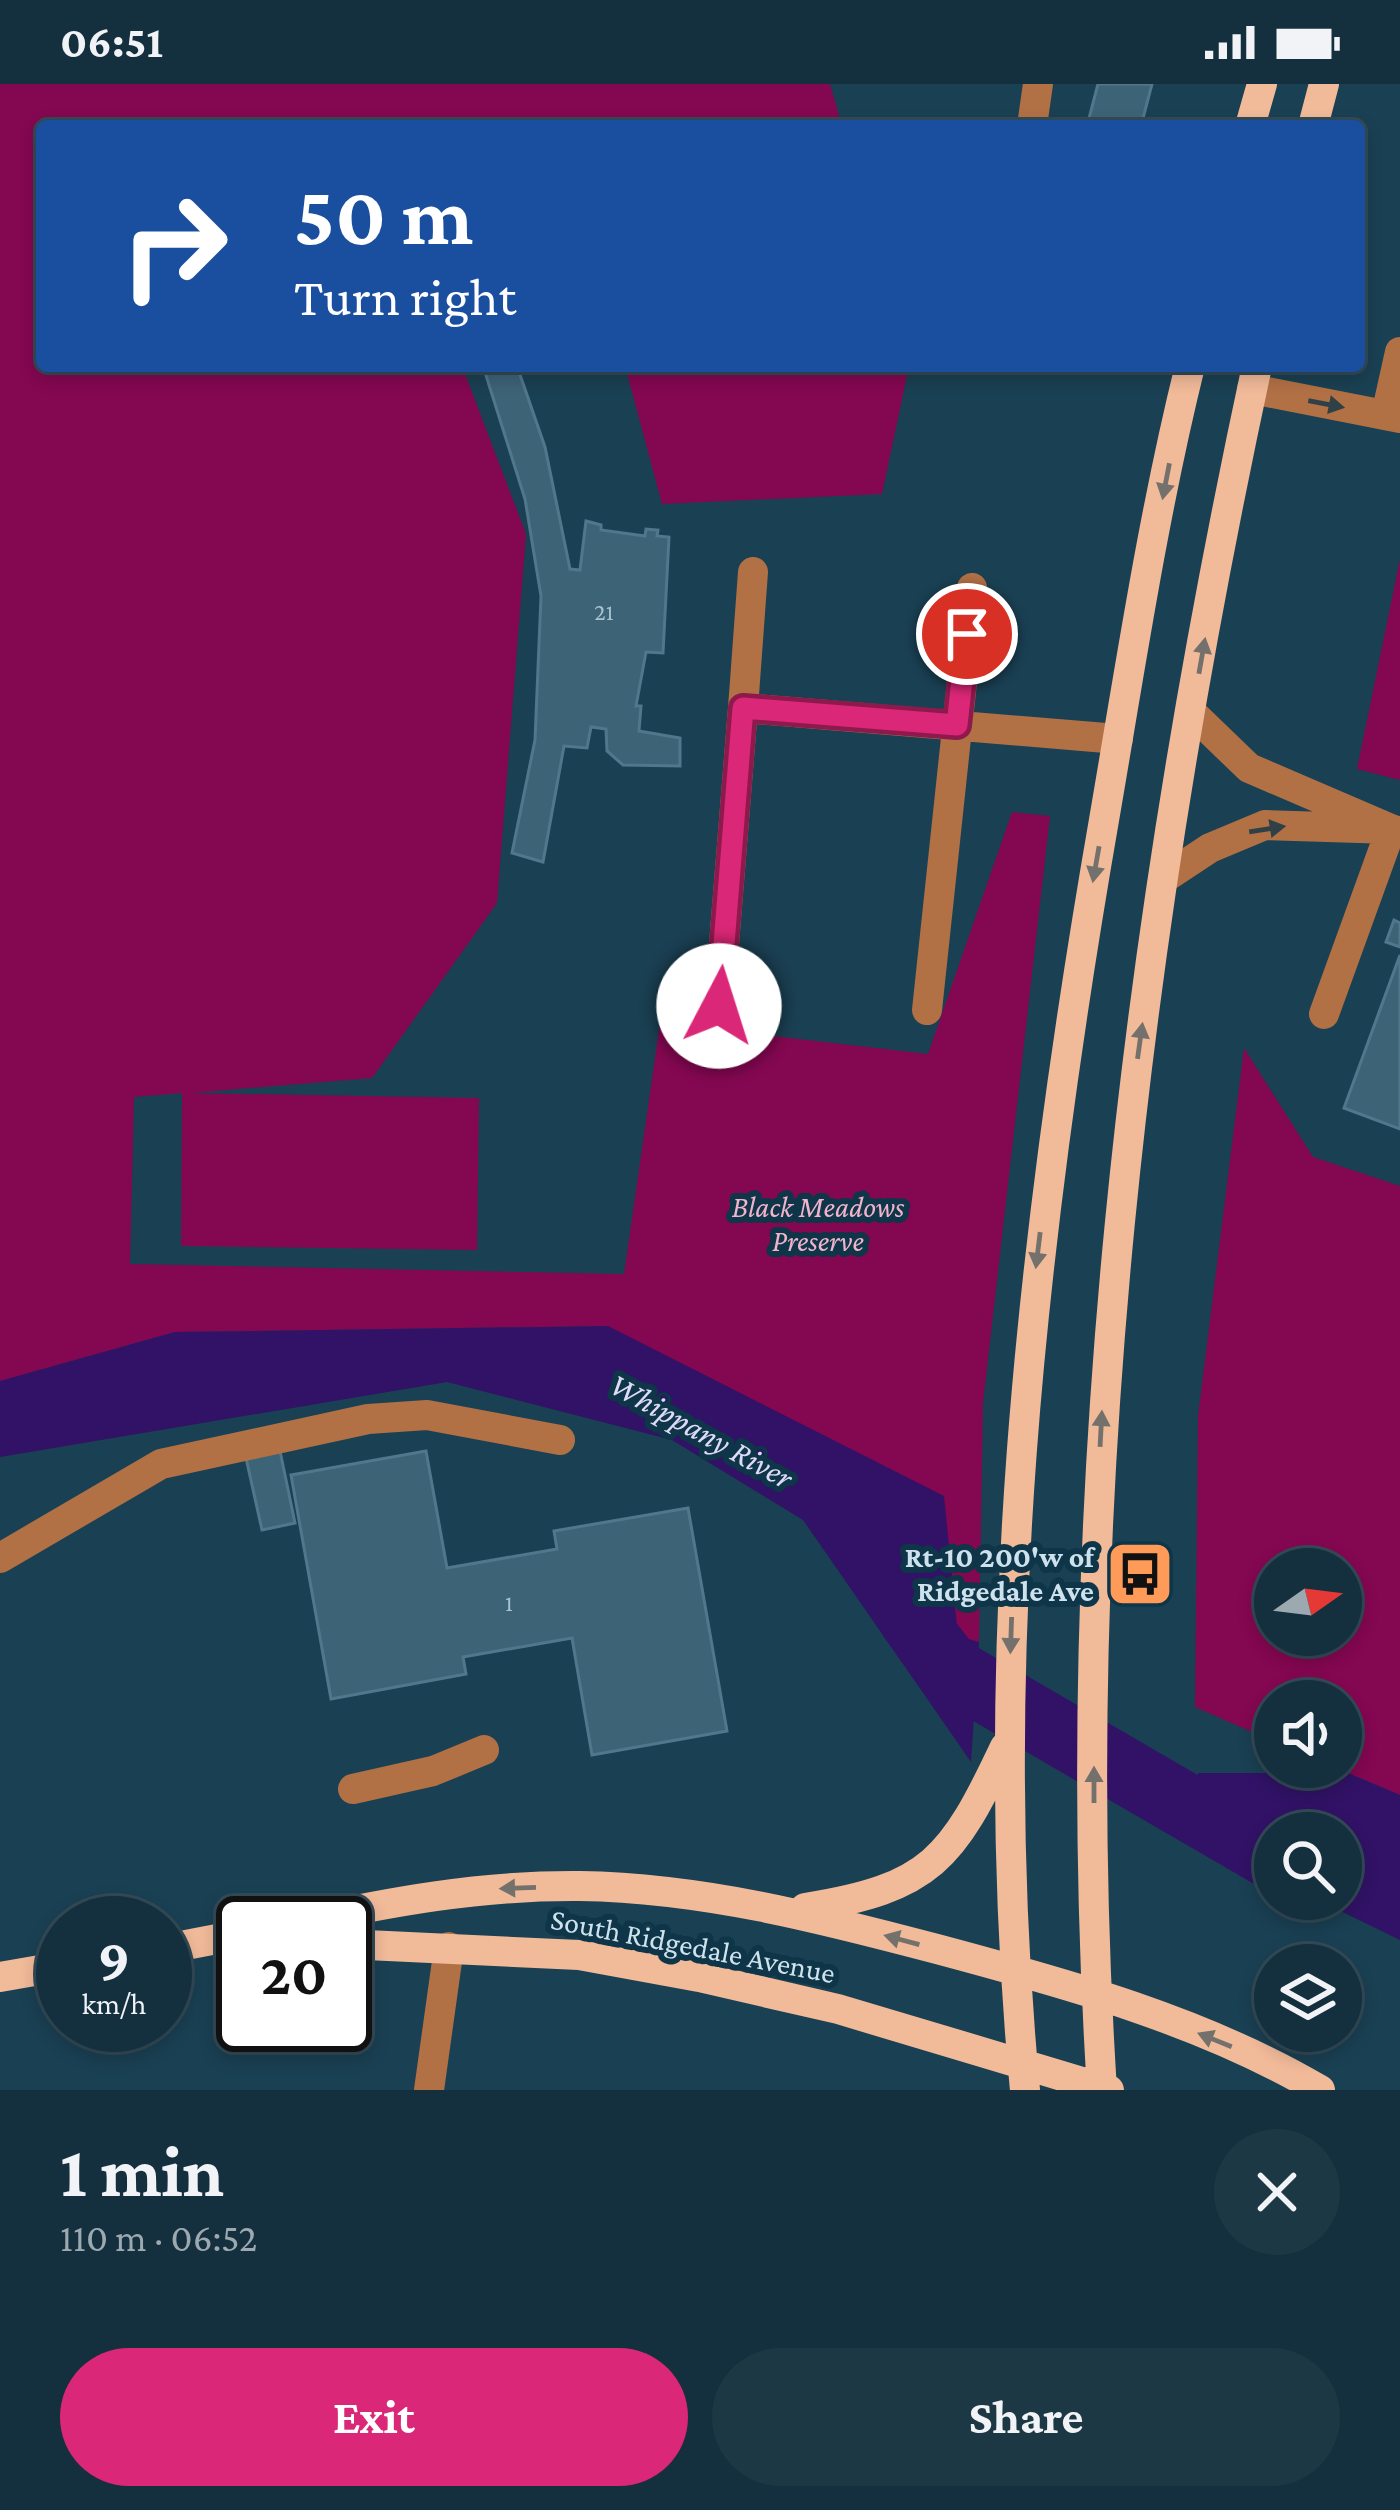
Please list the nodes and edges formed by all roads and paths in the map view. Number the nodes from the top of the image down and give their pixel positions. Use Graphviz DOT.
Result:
graph roads {
  1 [pos="1038,84"];
  2 [pos="1262,84"];
  3 [pos="1324,84"];
  4 [pos="1033,120"];
  5 [pos="1252,120"];
  6 [pos="1315,120"];
  7 [pos="1400,352"];
  8 [pos="1189,372"];
  9 [pos="1254,378"];
  10 [pos="1393,417"];
  11 [pos="753,572"];
  12 [pos="972,588"];
  13 [pos="743,708"];
  14 [pos="1192,713"];
  15 [pos="957,725"];
  16 [pos="1118,739"];
  17 [pos="1395,830"];
  18 [pos="1163,879"];
  19 [pos="719,1006"];
  20 [pos="927,1010"];
  21 [pos="1324,1014"];
  22 [pos="560,1440"];
  23 [pos="0,1558"];
  24 [pos="1008,1742"];
  25 [pos="484,1750"];
  26 [pos="352,1789"];
  27 [pos="372,1906"];
  28 [pos="790,1910"];
  29 [pos="372,1945"];
  30 [pos="448,1947"];
  31 [pos="1016,1970"];
  32 [pos="36,1971"];
  33 [pos="0,1977"];
  34 [pos="1097,1992"];
  35 [pos="1023,2076"];
  36 [pos="1104,2089"];
  37 [pos="429,2090"];
  38 [pos="1320,2090"];
  1 -- 4 [label="lane"];
  2 -- 5 [label="main road"];
  3 -- 6 [label="main road"];
  7 -- 10 [label="lane"];
  8 -- 16 [label="main road, one-way"];
  9 -- 10 [label="lane, one-way"];
  14 -- 9 [label="main road, one-way"];
  11 -- 13 [label="lane"];
  12 -- 15 [label="lane"];
  13 -- 15 [label="lane"];
  13 -- 19 [label="lane"];
  14 -- 17 [label="lane"];
  14 -- 18 [label="main road"];
  15 -- 16 [label="lane"];
  15 -- 20 [label="lane"];
  16 -- 24 [label="main road, one-way"];
  18 -- 17 [label="lane, one-way"];
  17 -- 21 [label="lane"];
  34 -- 18 [label="main road, one-way"];
  22 -- 23 [label="lane"];
  24 -- 28 [label="main road"];
  24 -- 31 [label="main road"];
  25 -- 26 [label="lane"];
  28 -- 27 [label="main road, South Ridgedale Avenue, one-way"];
  31 -- 28 [label="main road, South Ridgedale Avenue, one-way"];
  29 -- 30 [label="main road, South Ridgedale Avenue"];
  30 -- 35 [label="main road, South Ridgedale Avenue"];
  30 -- 37 [label="lane"];
  31 -- 34 [label="main road, South Ridgedale Avenue"];
  31 -- 35 [label="main road"];
  32 -- 33 [label="main road"];
  34 -- 36 [label="main road"];
  38 -- 34 [label="main road, South Ridgedale Avenue, one-way"];
  35 -- 36 [label="main road, South Ridgedale Avenue"];
}
